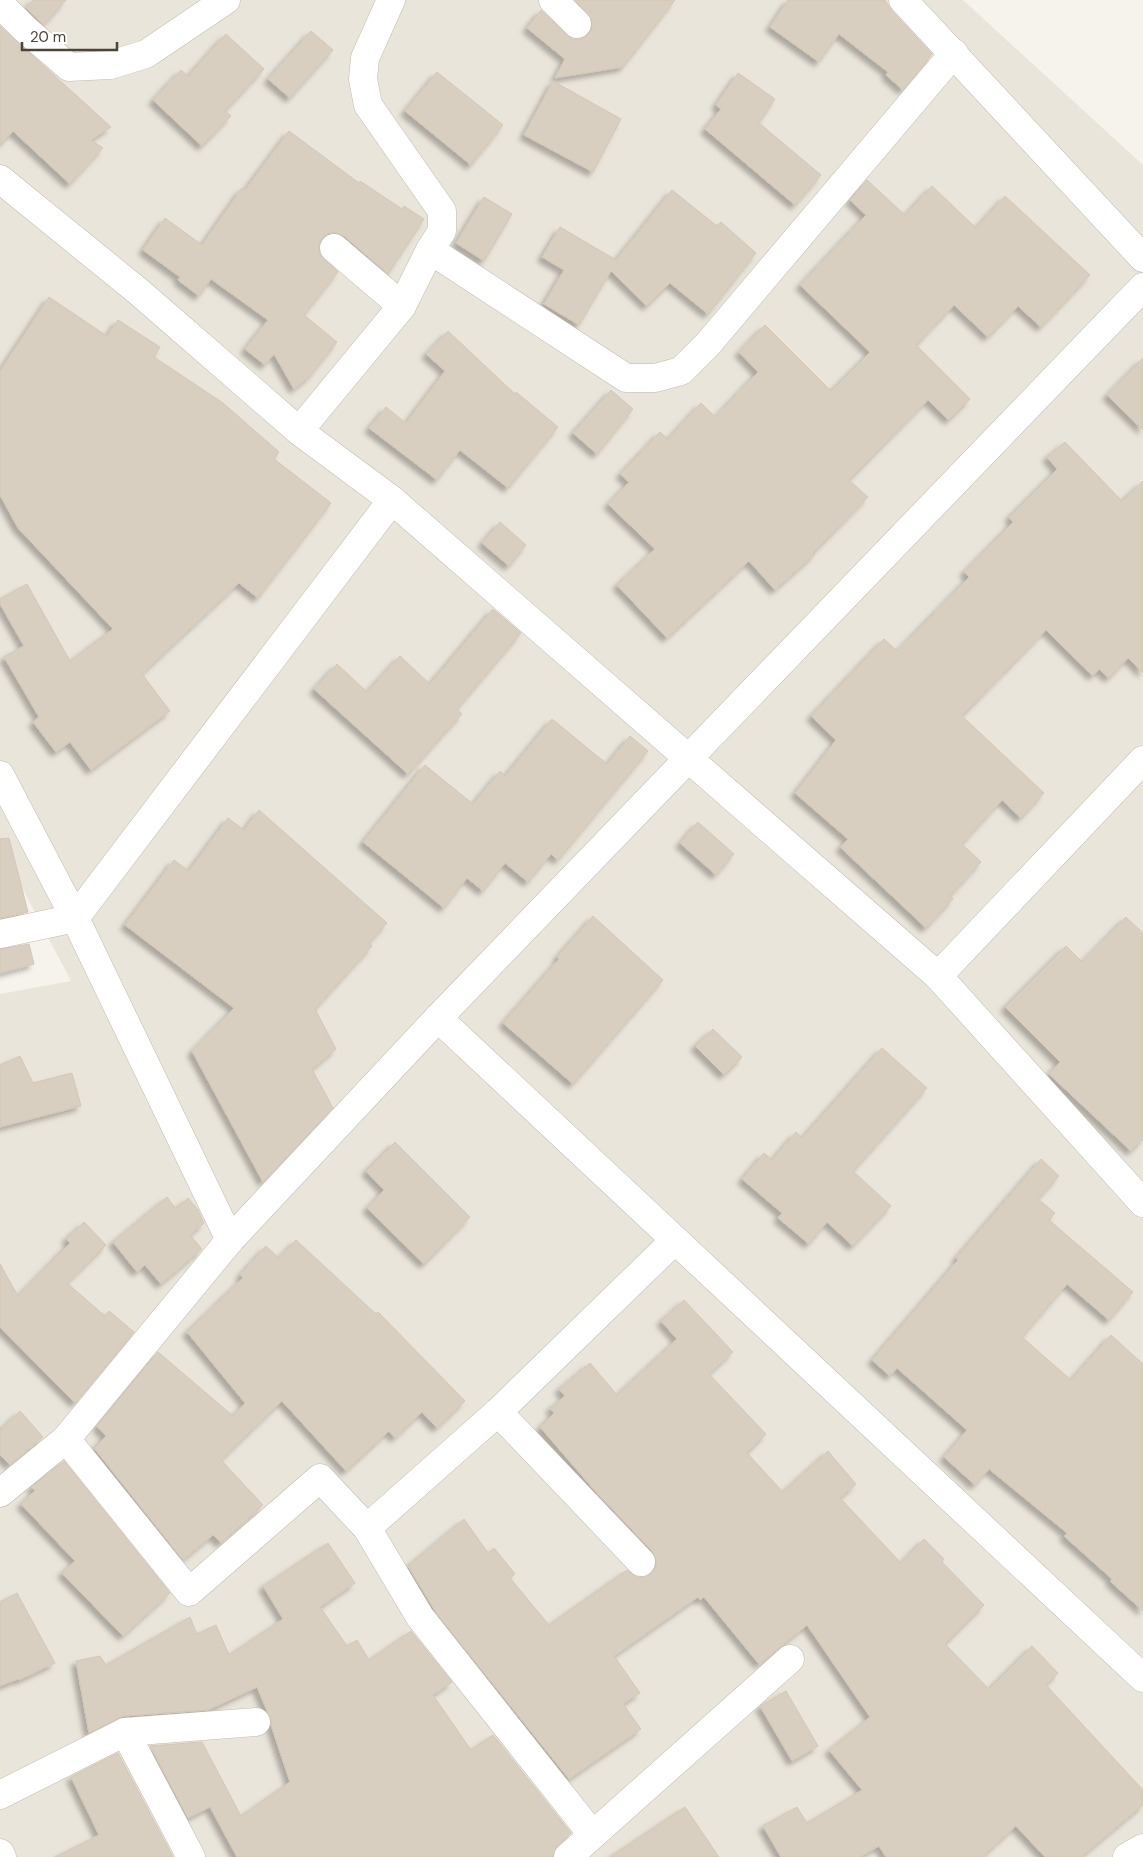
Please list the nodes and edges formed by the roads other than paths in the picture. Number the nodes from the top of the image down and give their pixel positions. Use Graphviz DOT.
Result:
graph roads {
  1 [pos="226,0"];
  2 [pos="391,0"];
  3 [pos="553,0"];
  4 [pos="903,0"];
  5 [pos="0,4"];
  6 [pos="577,24"];
  7 [pos="954,52"];
  8 [pos="0,179"];
  9 [pos="334,248"];
  10 [pos="430,250"];
  11 [pos="1143,258"];
  12 [pos="1143,287"];
  13 [pos="402,306"];
  14 [pos="299,431"];
  15 [pos="392,500"];
  16 [pos="689,759"];
  17 [pos="1143,760"];
  18 [pos="0,775"];
  19 [pos="75,918"];
  20 [pos="0,934"];
  21 [pos="938,976"];
  22 [pos="438,1018"];
  23 [pos="1141,1197"];
  24 [pos="230,1240"];
  25 [pos="675,1240"];
  26 [pos="498,1412"];
  27 [pos="66,1439"];
  28 [pos="0,1493"];
  29 [pos="367,1528"];
  30 [pos="641,1562"];
  31 [pos="790,1660"];
  32 [pos="1143,1678"];
  33 [pos="256,1722"];
  34 [pos="125,1732"];
  35 [pos="0,1795"];
  36 [pos="592,1834"];
  37 [pos="1143,1848"];
  38 [pos="0,1853"];
  39 [pos="2,1857"];
  40 [pos="191,1857"];
  41 [pos="568,1857"];
  42 [pos="1127,1857"];
  1 -- 5 [label="street"];
  2 -- 10 [label="street"];
  3 -- 6 [label="street"];
  4 -- 7 [label="street"];
  7 -- 10 [label="street"];
  7 -- 11 [label="street"];
  8 -- 14 [label="street"];
  9 -- 13 [label="street"];
  10 -- 13 [label="street"];
  12 -- 16 [label="street"];
  13 -- 14 [label="street"];
  14 -- 15 [label="street"];
  15 -- 16 [label="street"];
  15 -- 19 [label="street"];
  16 -- 21 [label="street"];
  16 -- 22 [label="street"];
  17 -- 21 [label="street"];
  18 -- 19 [label="street"];
  19 -- 20 [label="street"];
  19 -- 24 [label="street"];
  21 -- 23 [label="street"];
  22 -- 24 [label="street"];
  22 -- 25 [label="street"];
  24 -- 27 [label="street"];
  25 -- 26 [label="street"];
  25 -- 32 [label="street"];
  26 -- 29 [label="street"];
  26 -- 30 [label="street"];
  27 -- 28 [label="street"];
  27 -- 29 [label="street"];
  29 -- 36 [label="street"];
  31 -- 36 [label="street"];
  33 -- 34 [label="street"];
  34 -- 35 [label="street"];
  34 -- 40 [label="street"];
  36 -- 41 [label="street"];
  37 -- 42 [label="street"];
  38 -- 39 [label="street"];
}
